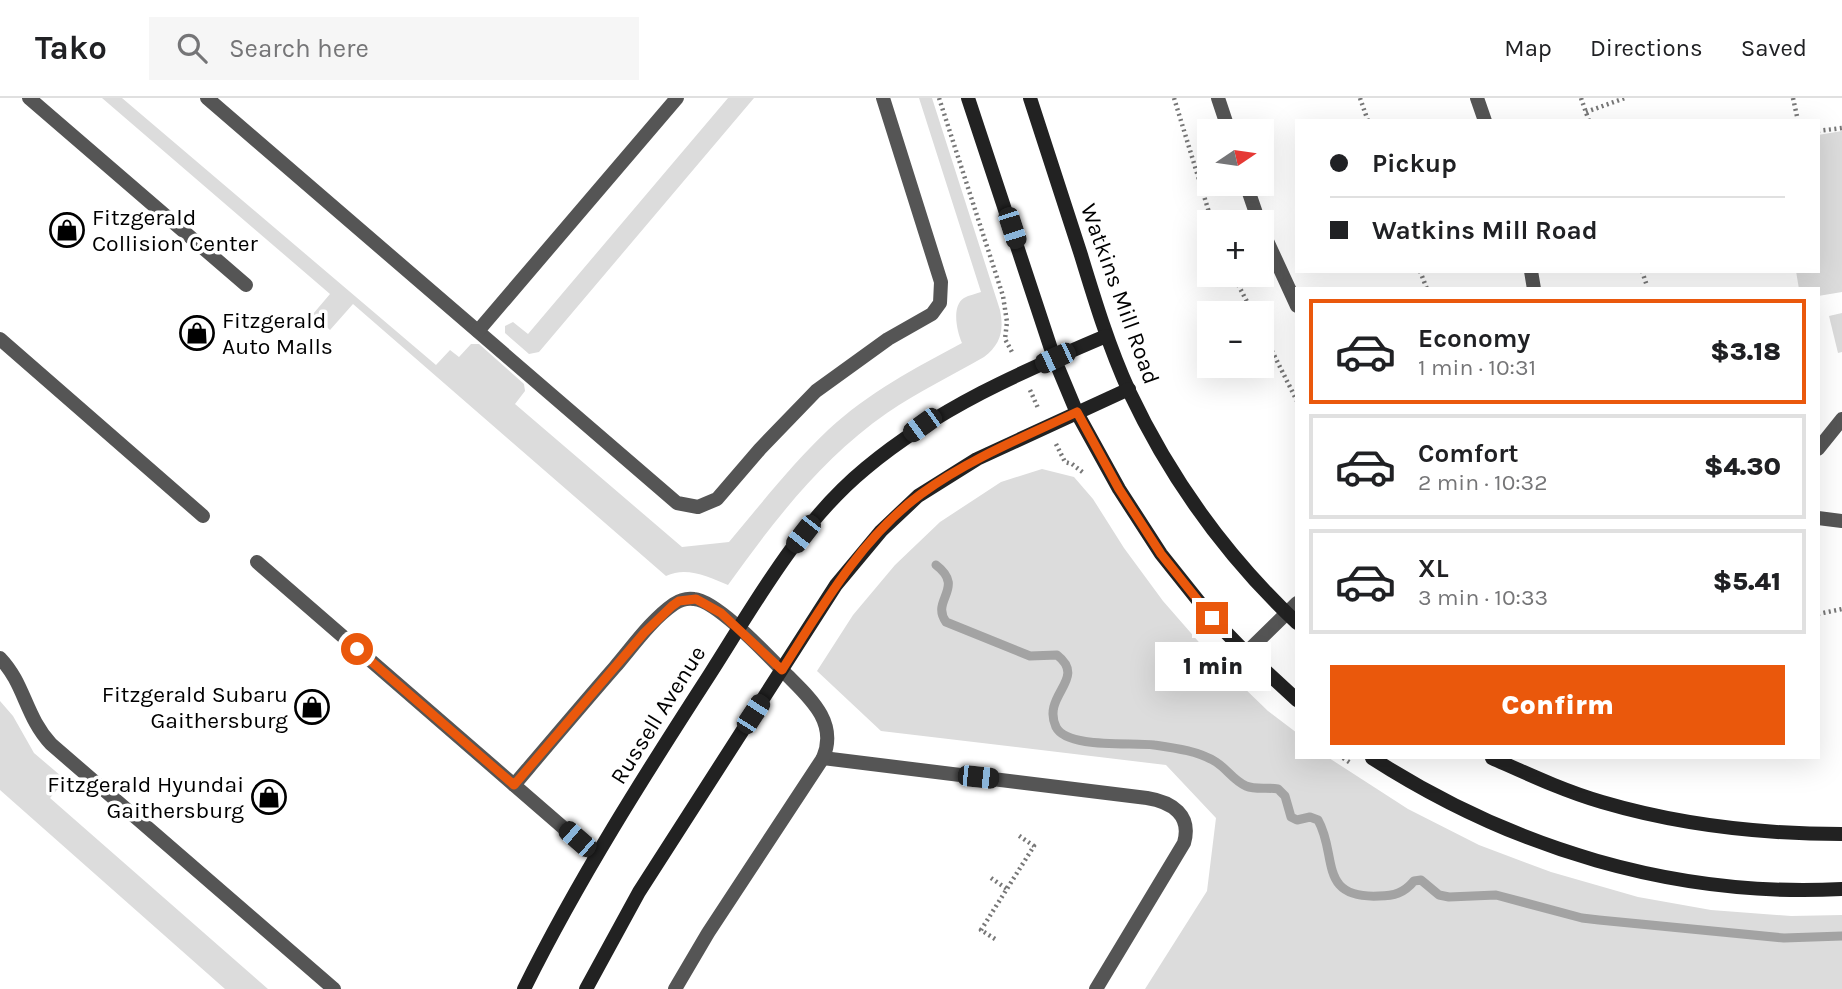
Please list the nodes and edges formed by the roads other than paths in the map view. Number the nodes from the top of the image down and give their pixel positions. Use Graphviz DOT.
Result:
graph roads {
  1 [pos="29,98"];
  2 [pos="207,98"];
  3 [pos="677,98"];
  4 [pos="883,98"];
  5 [pos="968,98"];
  6 [pos="1030,98"];
  7 [pos="1218,98"];
  8 [pos="1477,98"];
  9 [pos="1225,119"];
  10 [pos="1484,119"];
  11 [pos="1274,256"];
  12 [pos="246,285"];
  13 [pos="1295,302"];
  14 [pos="478,331"];
  15 [pos="1107,336"];
  16 [pos="0,339"];
  17 [pos="1055,358"];
  18 [pos="1129,389"];
  19 [pos="1077,412"];
  20 [pos="1842,419"];
  21 [pos="1820,446"];
  22 [pos="203,516"];
  23 [pos="1820,517"];
  24 [pos="1842,520"];
  25 [pos="257,562"];
  26 [pos="1291,608"];
  27 [pos="739,629"];
  28 [pos="1246,653"];
  29 [pos="0,658"];
  30 [pos="782,670"];
  31 [pos="1295,698"];
  32 [pos="823,758"];
  33 [pos="1374,759"];
  34 [pos="1494,759"];
  35 [pos="514,785"];
  36 [pos="1842,834"];
  37 [pos="596,856"];
  38 [pos="1842,890"];
  39 [pos="334,989"];
  40 [pos="524,989"];
  41 [pos="586,989"];
  42 [pos="675,989"];
  43 [pos="1096,989"];
  1 -- 12 [label="street"];
  2 -- 14 [label="street"];
  3 -- 14 [label="street"];
  4 -- 14 [label="street"];
  5 -- 17 [label="street"];
  6 -- 15 [label="street, Watkins Mill Road"];
  7 -- 9 [label="street"];
  8 -- 10 [label="street"];
  11 -- 13 [label="street"];
  15 -- 17 [label="street, Russell Avenue"];
  15 -- 18 [label="street, Watkins Mill Road"];
  16 -- 22 [label="street"];
  17 -- 19 [label="street"];
  17 -- 27 [label="street, Russell Avenue"];
  18 -- 19 [label="street"];
  18 -- 26 [label="street, Watkins Mill Road"];
  19 -- 28 [label="street"];
  19 -- 30 [label="street"];
  20 -- 21 [label="street"];
  23 -- 24 [label="street"];
  25 -- 35 [label="street"];
  26 -- 28 [label="street"];
  27 -- 30 [label="street"];
  27 -- 35 [label="street"];
  27 -- 37 [label="street, Russell Avenue"];
  28 -- 31 [label="street"];
  29 -- 39 [label="street"];
  30 -- 32 [label="street"];
  30 -- 41 [label="street"];
  32 -- 42 [label="street"];
  32 -- 43 [label="street"];
  33 -- 38 [label="street"];
  34 -- 36 [label="street"];
  35 -- 37 [label="street"];
  37 -- 40 [label="street, Russell Avenue"];
}
